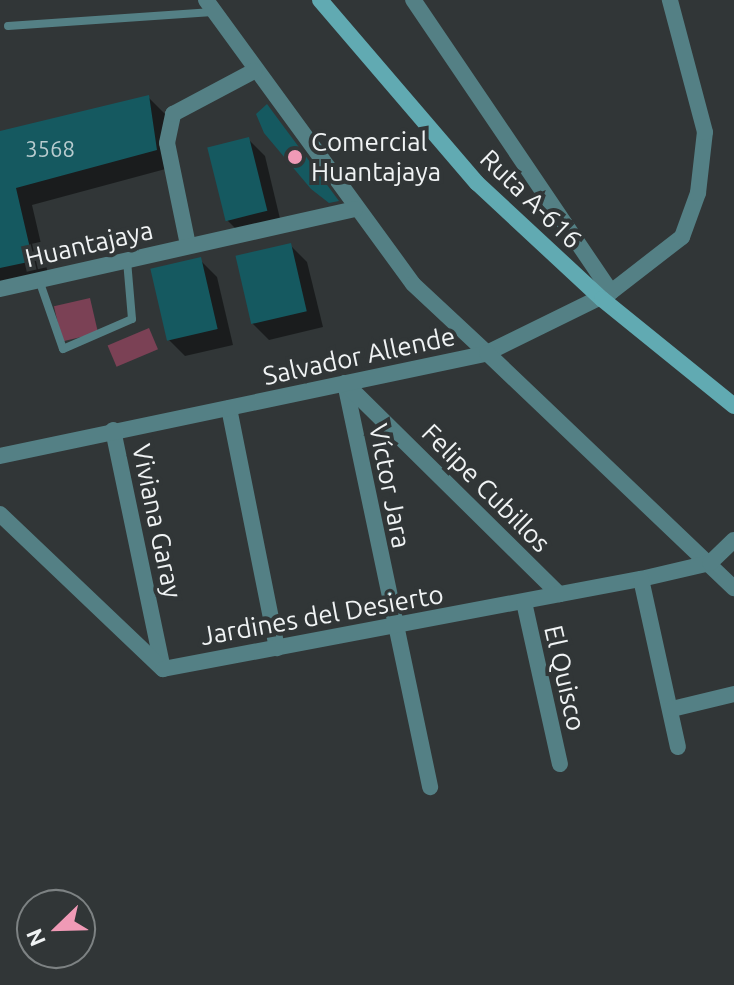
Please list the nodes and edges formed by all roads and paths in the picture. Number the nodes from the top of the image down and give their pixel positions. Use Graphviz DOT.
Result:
graph roads {
  1 [pos="320,0"];
  2 [pos="413,0"];
  3 [pos="670,0"];
  4 [pos="210,6"];
  5 [pos="8,26"];
  6 [pos="254,71"];
  7 [pos="355,209"];
  8 [pos="188,245"];
  9 [pos="126,260"];
  10 [pos="39,280"];
  11 [pos="0,289"];
  12 [pos="607,295"];
  13 [pos="487,353"];
  14 [pos="345,383"];
  15 [pos="734,406"];
  16 [pos="229,408"];
  17 [pos="113,430"];
  18 [pos="0,456"];
  19 [pos="0,514"];
  20 [pos="734,540"];
  21 [pos="710,563"];
  22 [pos="641,579"];
  23 [pos="734,588"];
  24 [pos="559,594"];
  25 [pos="524,602"];
  26 [pos="393,627"];
  27 [pos="277,648"];
  28 [pos="163,669"];
  29 [pos="734,694"];
  30 [pos="672,709"];
  31 [pos="678,747"];
  32 [pos="560,764"];
  33 [pos="430,787"];
  1 -- 12 [label="main road, Ruta A-616"];
  2 -- 12 [label="street"];
  3 -- 12 [label="street"];
  4 -- 5 [label="lane"];
  4 -- 6 [label="street"];
  6 -- 7 [label="street"];
  6 -- 8 [label="street, Huantajaya"];
  7 -- 8 [label="street, Huantajaya"];
  7 -- 13 [label="street"];
  8 -- 9 [label="street, Huantajaya"];
  9 -- 10 [label="street, Huantajaya"];
  9 -- 10 [label="lane"];
  10 -- 11 [label="street, Huantajaya"];
  12 -- 13 [label="street"];
  12 -- 15 [label="main road, Ruta A-616"];
  13 -- 14 [label="street, Salvador Allende"];
  13 -- 21 [label="street, Salvador Allende"];
  14 -- 16 [label="street, Salvador Allende"];
  14 -- 24 [label="street, Felipe Cubillos"];
  14 -- 26 [label="street, Víctor Jara"];
  16 -- 17 [label="street, Salvador Allende"];
  16 -- 27 [label="street"];
  17 -- 18 [label="street, Salvador Allende"];
  17 -- 28 [label="street, Viviana Garay"];
  19 -- 28 [label="street"];
  20 -- 21 [label="street"];
  21 -- 22 [label="street, Jardines del Desierto"];
  21 -- 23 [label="street, Salvador Allende"];
  22 -- 24 [label="street, Jardines del Desierto"];
  22 -- 30 [label="street"];
  24 -- 25 [label="street, Jardines del Desierto"];
  25 -- 26 [label="street, Jardines del Desierto"];
  25 -- 32 [label="street, El Quisco"];
  26 -- 27 [label="street, Jardines del Desierto"];
  26 -- 33 [label="street, Víctor Jara"];
  27 -- 28 [label="street, Jardines del Desierto"];
  29 -- 30 [label="street"];
  30 -- 31 [label="street"];
}
